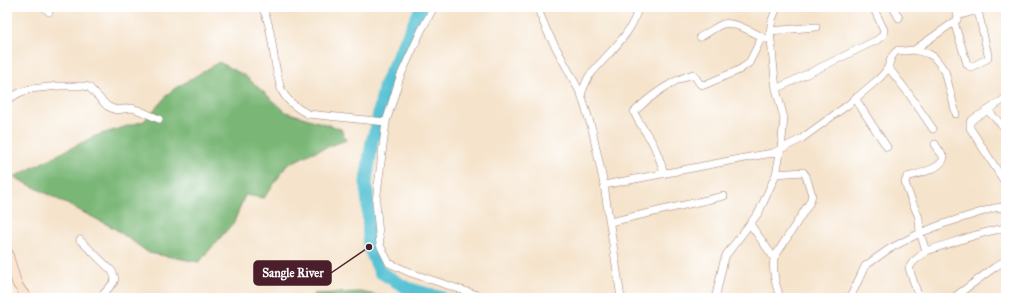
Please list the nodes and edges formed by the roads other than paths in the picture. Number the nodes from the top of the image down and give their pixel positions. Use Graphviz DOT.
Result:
graph roads {
  1 [pos="262,7"];
  2 [pos="434,7"];
  3 [pos="537,7"];
  4 [pos="638,7"];
  5 [pos="777,7"];
  6 [pos="873,7"];
  7 [pos="894,7"];
  8 [pos="954,7"];
  9 [pos="899,18"];
  10 [pos="956,19"];
  11 [pos="816,27"];
  12 [pos="770,31"];
  13 [pos="700,37"];
  14 [pos="762,37"];
  15 [pos="772,42"];
  16 [pos="914,50"];
  17 [pos="888,68"];
  18 [pos="776,89"];
  19 [pos="581,94"];
  20 [pos="855,98"];
  21 [pos="1006,98"];
  22 [pos="7,100"];
  23 [pos="988,110"];
  24 [pos="956,114"];
  25 [pos="159,119"];
  26 [pos="386,122"];
  27 [pos="933,128"];
  28 [pos="1006,129"];
  29 [pos="935,144"];
  30 [pos="887,147"];
  31 [pos="781,149"];
  32 [pos="664,174"];
  33 [pos="776,174"];
  34 [pos="1006,184"];
  35 [pos="604,185"];
  36 [pos="724,196"];
  37 [pos="1006,207"];
  38 [pos="610,222"];
  39 [pos="750,224"];
  40 [pos="1006,228"];
  41 [pos="920,233"];
  42 [pos="80,240"];
  43 [pos="7,250"];
  44 [pos="926,251"];
  45 [pos="774,258"];
  46 [pos="1006,260"];
  47 [pos="27,298"];
  48 [pos="100,298"];
  49 [pos="486,298"];
  50 [pos="621,298"];
  51 [pos="714,298"];
  52 [pos="780,298"];
  53 [pos="850,298"];
  54 [pos="919,298"];
  55 [pos="953,298"];
  1 -- 26 [label="street"];
  2 -- 26 [label="street"];
  3 -- 19 [label="street"];
  4 -- 19 [label="street"];
  5 -- 12 [label="street"];
  6 -- 18 [label="street"];
  7 -- 9 [label="street"];
  8 -- 10 [label="street"];
  10 -- 10 [label="street"];
  10 -- 16 [label="street"];
  11 -- 12 [label="street"];
  12 -- 15 [label="street"];
  13 -- 14 [label="street"];
  14 -- 15 [label="street"];
  14 -- 32 [label="street"];
  15 -- 18 [label="street"];
  16 -- 17 [label="street"];
  16 -- 24 [label="street"];
  17 -- 20 [label="street"];
  17 -- 27 [label="street"];
  18 -- 31 [label="street"];
  19 -- 35 [label="street"];
  20 -- 30 [label="street"];
  20 -- 31 [label="street"];
  21 -- 23 [label="street"];
  22 -- 25 [label="street"];
  23 -- 28 [label="street"];
  23 -- 34 [label="street"];
  26 -- 49 [label="street"];
  29 -- 41 [label="street"];
  31 -- 32 [label="street"];
  31 -- 33 [label="street"];
  32 -- 35 [label="street"];
  33 -- 39 [label="street"];
  33 -- 45 [label="street"];
  35 -- 38 [label="street"];
  36 -- 38 [label="street"];
  37 -- 41 [label="street"];
  38 -- 50 [label="street"];
  39 -- 45 [label="street"];
  39 -- 51 [label="street"];
  40 -- 44 [label="street"];
  41 -- 44 [label="street"];
  41 -- 53 [label="street"];
  42 -- 48 [label="street"];
  43 -- 47 [label="street"];
  44 -- 54 [label="street"];
  45 -- 52 [label="street"];
  46 -- 55 [label="street"];
}
